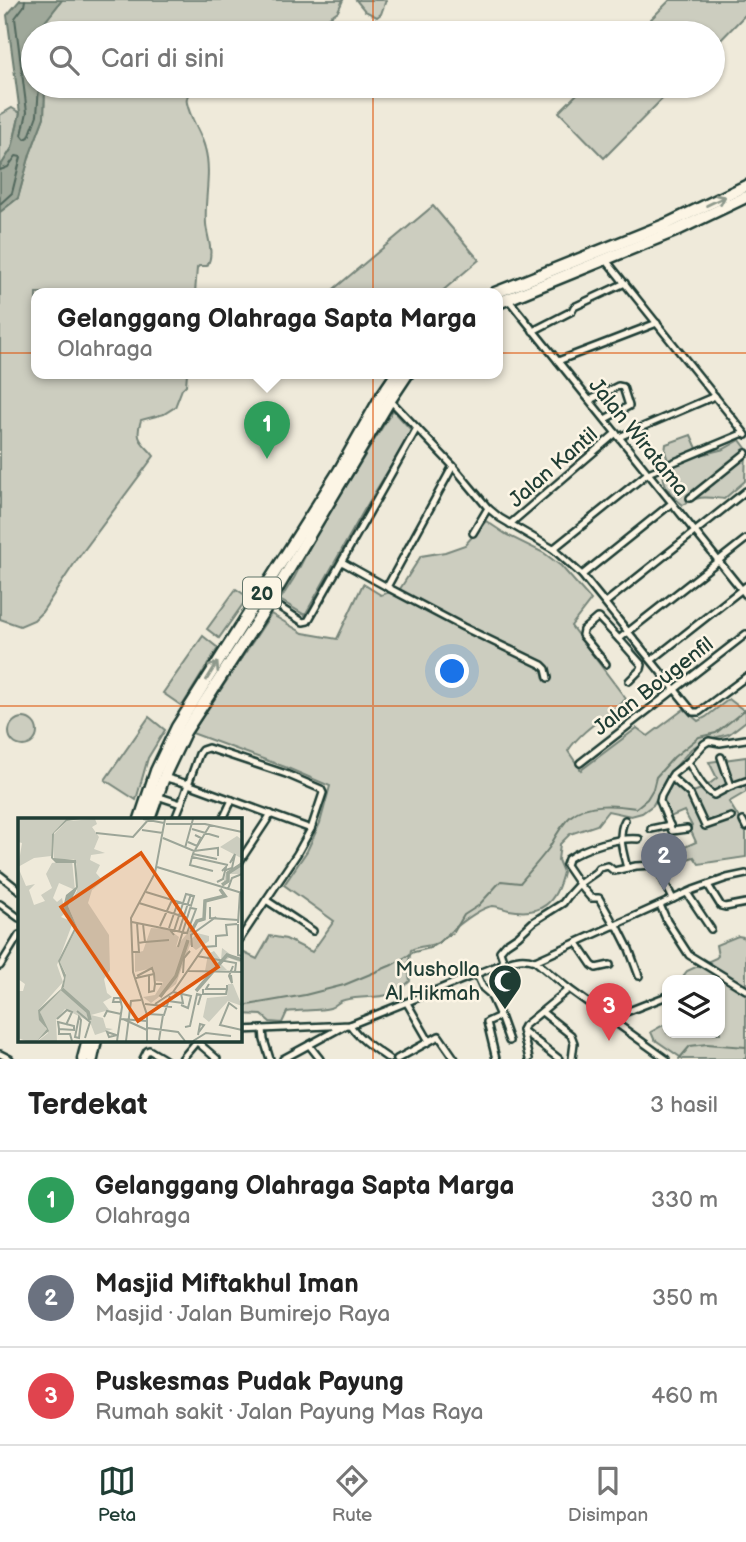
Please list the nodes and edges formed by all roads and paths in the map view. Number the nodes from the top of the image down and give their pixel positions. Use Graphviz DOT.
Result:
graph roads {
  1 [pos="746,186"];
  2 [pos="746,197"];
  3 [pos="603,255"];
  4 [pos="625,283"];
  5 [pos="503,290"];
  6 [pos="503,301"];
  7 [pos="657,323"];
  8 [pos="533,331"];
  9 [pos="558,362"];
  10 [pos="393,379"];
  11 [pos="404,379"];
  12 [pos="715,396"];
  13 [pos="390,400"];
  14 [pos="590,400"];
  15 [pos="638,402"];
  16 [pos="629,406"];
  17 [pos="605,419"];
  18 [pos="417,428"];
  19 [pos="745,434"];
  20 [pos="617,435"];
  21 [pos="746,453"];
  22 [pos="453,466"];
  23 [pos="648,473"];
  24 [pos="336,484"];
  25 [pos="746,491"];
  26 [pos="690,498"];
  27 [pos="672,503"];
  28 [pos="488,509"];
  29 [pos="510,524"];
  30 [pos="695,532"];
  31 [pos="473,533"];
  32 [pos="746,539"];
  33 [pos="552,549"];
  34 [pos="718,560"];
  35 [pos="342,562"];
  36 [pos="582,575"];
  37 [pos="387,587"];
  38 [pos="745,590"];
  39 [pos="270,601"];
  40 [pos="605,603"];
  41 [pos="628,631"];
  42 [pos="746,634"];
  43 [pos="619,639"];
  44 [pos="652,660"];
  45 [pos="606,664"];
  46 [pos="746,677"];
  47 [pos="548,678"];
  48 [pos="629,681"];
  49 [pos="676,689"];
  50 [pos="746,739"];
  51 [pos="721,757"];
  52 [pos="688,762"];
  53 [pos="580,763"];
  54 [pos="671,777"];
  55 [pos="163,778"];
  56 [pos="746,781"];
  57 [pos="188,784"];
  58 [pos="731,786"];
  59 [pos="153,795"];
  60 [pos="232,800"];
  61 [pos="181,804"];
  62 [pos="271,814"];
  63 [pos="731,817"];
  64 [pos="141,818"];
  65 [pos="149,818"];
  66 [pos="175,818"];
  67 [pos="223,818"];
  68 [pos="625,820"];
  69 [pos="670,825"];
  70 [pos="311,829"];
  71 [pos="651,830"];
  72 [pos="687,830"];
  73 [pos="621,839"];
  74 [pos="639,839"];
  75 [pos="242,858"];
  76 [pos="627,867"];
  77 [pos="746,874"];
  78 [pos="0,875"];
  79 [pos="579,884"];
  80 [pos="708,885"];
  81 [pos="18,889"];
  82 [pos="687,893"];
  83 [pos="673,899"];
  84 [pos="265,900"];
  85 [pos="746,902"];
  86 [pos="0,904"];
  87 [pos="660,905"];
  88 [pos="18,917"];
  89 [pos="616,925"];
  90 [pos="711,929"];
  91 [pos="313,931"];
  92 [pos="242,936"];
  93 [pos="18,937"];
  94 [pos="578,943"];
  95 [pos="644,958"];
  96 [pos="535,961"];
  97 [pos="504,962"];
  98 [pos="635,964"];
  99 [pos="610,965"];
  100 [pos="0,966"];
  101 [pos="476,973"];
  102 [pos="639,976"];
  103 [pos="569,989"];
  104 [pos="746,990"];
  105 [pos="662,998"];
  106 [pos="407,1003"];
  107 [pos="541,1012"];
  108 [pos="500,1016"];
  109 [pos="611,1018"];
  110 [pos="348,1025"];
  111 [pos="263,1029"];
  112 [pos="242,1030"];
  113 [pos="522,1030"];
  114 [pos="429,1041"];
  115 [pos="509,1041"];
  116 [pos="195,1042"];
  117 [pos="197,1042"];
  118 [pos="309,1045"];
  119 [pos="0,1054"];
  120 [pos="664,1057"];
  121 [pos="10,1059"];
  122 [pos="143,1059"];
  123 [pos="164,1059"];
  124 [pos="182,1059"];
  125 [pos="217,1059"];
  126 [pos="270,1059"];
  127 [pos="283,1059"];
  128 [pos="320,1059"];
  129 [pos="388,1059"];
  130 [pos="397,1059"];
  131 [pos="455,1059"];
  132 [pos="496,1059"];
  133 [pos="529,1059"];
  134 [pos="559,1059"];
  135 [pos="572,1059"];
  3 -- 1 [label="highway, one-way"];
  2 -- 3 [label="highway"];
  3 -- 4 [label="street"];
  3 -- 5 [label="highway"];
  3 -- 6 [label="highway"];
  4 -- 7 [label="street"];
  4 -- 8 [label="street"];
  6 -- 8 [label="street, Jalan Wiratama"];
  7 -- 9 [label="street"];
  7 -- 12 [label="street"];
  8 -- 9 [label="street, Jalan Wiratama"];
  9 -- 14 [label="street, Jalan Wiratama"];
  10 -- 24 [label="highway, 20"];
  11 -- 13 [label="highway, 20"];
  12 -- 19 [label="street"];
  12 -- 20 [label="street, Jalan Kantil"];
  13 -- 18 [label="street"];
  13 -- 24 [label="highway, 20"];
  14 -- 16 [label="street"];
  14 -- 17 [label="street, Jalan Wiratama"];
  15 -- 16 [label="street"];
  16 -- 17 [label="street"];
  17 -- 20 [label="street, Jalan Wiratama"];
  18 -- 22 [label="street"];
  18 -- 35 [label="street"];
  19 -- 23 [label="street"];
  20 -- 23 [label="street, Jalan Wiratama"];
  20 -- 29 [label="street, Jalan Kantil"];
  21 -- 26 [label="street"];
  22 -- 28 [label="street"];
  22 -- 37 [label="street"];
  23 -- 27 [label="street, Jalan Wiratama"];
  23 -- 33 [label="street"];
  24 -- 39 [label="highway, 20"];
  59 -- 24 [label="highway, 20, one-way"];
  25 -- 30 [label="street"];
  27 -- 30 [label="street, Jalan Wiratama"];
  27 -- 36 [label="street"];
  28 -- 29 [label="street"];
  28 -- 31 [label="street"];
  29 -- 33 [label="street"];
  30 -- 34 [label="street, Jalan Wiratama"];
  30 -- 40 [label="street"];
  32 -- 34 [label="street"];
  33 -- 36 [label="street"];
  34 -- 38 [label="street, Jalan Wiratama"];
  34 -- 41 [label="street"];
  35 -- 37 [label="street"];
  35 -- 39 [label="street"];
  36 -- 40 [label="street"];
  37 -- 47 [label="street"];
  38 -- 44 [label="street"];
  39 -- 55 [label="highway, 20"];
  40 -- 41 [label="street"];
  41 -- 43 [label="street"];
  41 -- 44 [label="street"];
  42 -- 49 [label="street, Jalan Bougenfil"];
  43 -- 45 [label="street"];
  43 -- 48 [label="street"];
  44 -- 49 [label="street"];
  46 -- 49 [label="street"];
  49 -- 53 [label="street, Jalan Bougenfil"];
  50 -- 52 [label="street"];
  51 -- 58 [label="street"];
  52 -- 54 [label="street"];
  52 -- 58 [label="street"];
  54 -- 63 [label="street"];
  54 -- 69 [label="street"];
  55 -- 57 [label="street"];
  55 -- 59 [label="highway, 20"];
  56 -- 58 [label="street"];
  57 -- 60 [label="street"];
  57 -- 61 [label="street"];
  57 -- 70 [label="street"];
  59 -- 61 [label="street"];
  59 -- 64 [label="highway, 20"];
  59 -- 65 [label="highway, 20"];
  60 -- 62 [label="street"];
  60 -- 67 [label="street"];
  61 -- 66 [label="street"];
  62 -- 70 [label="street"];
  62 -- 75 [label="street"];
  68 -- 73 [label="street"];
  69 -- 71 [label="street"];
  69 -- 72 [label="street"];
  70 -- 84 [label="street"];
  73 -- 74 [label="street"];
  73 -- 76 [label="street"];
  73 -- 79 [label="street"];
  76 -- 79 [label="street"];
  76 -- 83 [label="street"];
  77 -- 80 [label="street"];
  78 -- 81 [label="street"];
  79 -- 89 [label="street"];
  79 -- 97 [label="street"];
  80 -- 82 [label="street"];
  80 -- 85 [label="street"];
  82 -- 83 [label="street"];
  82 -- 90 [label="street"];
  83 -- 87 [label="street"];
  84 -- 91 [label="street"];
  84 -- 92 [label="street"];
  86 -- 88 [label="street"];
  87 -- 89 [label="street"];
  87 -- 104 [label="street"];
  89 -- 94 [label="street"];
  89 -- 98 [label="street"];
  93 -- 100 [label="street"];
  94 -- 96 [label="street"];
  94 -- 99 [label="street"];
  95 -- 98 [label="street"];
  96 -- 97 [label="street"];
  96 -- 103 [label="street"];
  97 -- 101 [label="street"];
  98 -- 102 [label="street"];
  101 -- 106 [label="street"];
  101 -- 108 [label="street"];
  103 -- 107 [label="street"];
  103 -- 109 [label="street"];
  105 -- 109 [label="street"];
  106 -- 110 [label="street"];
  106 -- 114 [label="street"];
  107 -- 113 [label="street"];
  107 -- 135 [label="street"];
  108 -- 115 [label="street"];
  108 -- 132 [label="street"];
  109 -- 120 [label="street"];
  110 -- 111 [label="street"];
  110 -- 118 [label="street"];
  110 -- 129 [label="street"];
  111 -- 112 [label="street"];
  111 -- 126 [label="street"];
  113 -- 133 [label="street"];
  113 -- 134 [label="street"];
  114 -- 130 [label="street"];
  114 -- 131 [label="street"];
  116 -- 124 [label="street"];
  117 -- 125 [label="street"];
  118 -- 127 [label="street"];
  118 -- 128 [label="street"];
  119 -- 121 [label="street"];
  122 -- 123 [label="street"];
}
